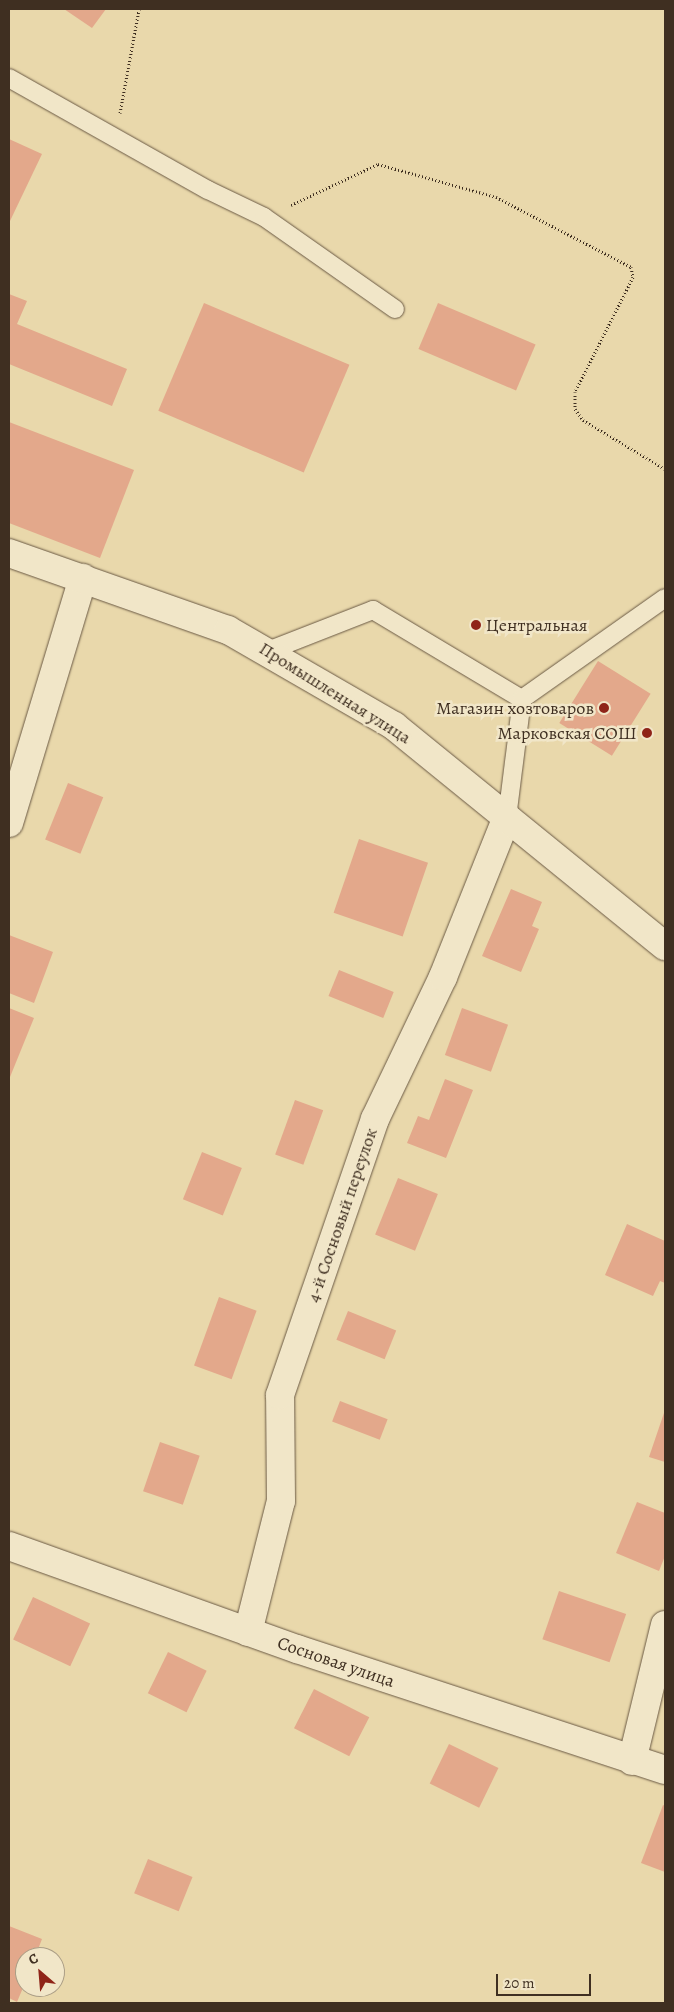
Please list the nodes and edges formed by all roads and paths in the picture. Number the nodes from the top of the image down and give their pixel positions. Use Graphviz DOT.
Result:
graph roads {
  1 [pos="139,9"];
  2 [pos="9,78"];
  3 [pos="115,138"];
  4 [pos="264,217"];
  5 [pos="395,309"];
  6 [pos="665,469"];
  7 [pos="9,553"];
  8 [pos="83,578"];
  9 [pos="665,598"];
  10 [pos="268,651"];
  11 [pos="522,699"];
  12 [pos="507,817"];
  13 [pos="9,823"];
  14 [pos="665,946"];
  15 [pos="9,1546"];
  16 [pos="665,1625"];
  17 [pos="248,1632"];
  18 [pos="632,1761"];
  19 [pos="665,1770"];
  1 -- 3 [label="path"];
  2 -- 3 [label="lane"];
  3 -- 4 [label="lane"];
  4 -- 5 [label="lane"];
  4 -- 6 [label="path"];
  7 -- 8 [label="street, Промышленная улица"];
  8 -- 10 [label="street, Промышленная улица"];
  8 -- 13 [label="street"];
  9 -- 11 [label="lane"];
  10 -- 11 [label="lane"];
  10 -- 12 [label="street, Промышленная улица"];
  11 -- 12 [label="lane"];
  12 -- 14 [label="street, Промышленная улица"];
  12 -- 17 [label="street, 4-й Сосновый переулок"];
  15 -- 17 [label="street, Сосновая улица"];
  16 -- 18 [label="street"];
  17 -- 18 [label="street, Сосновая улица"];
  18 -- 19 [label="street, Сосновая улица"];
}
